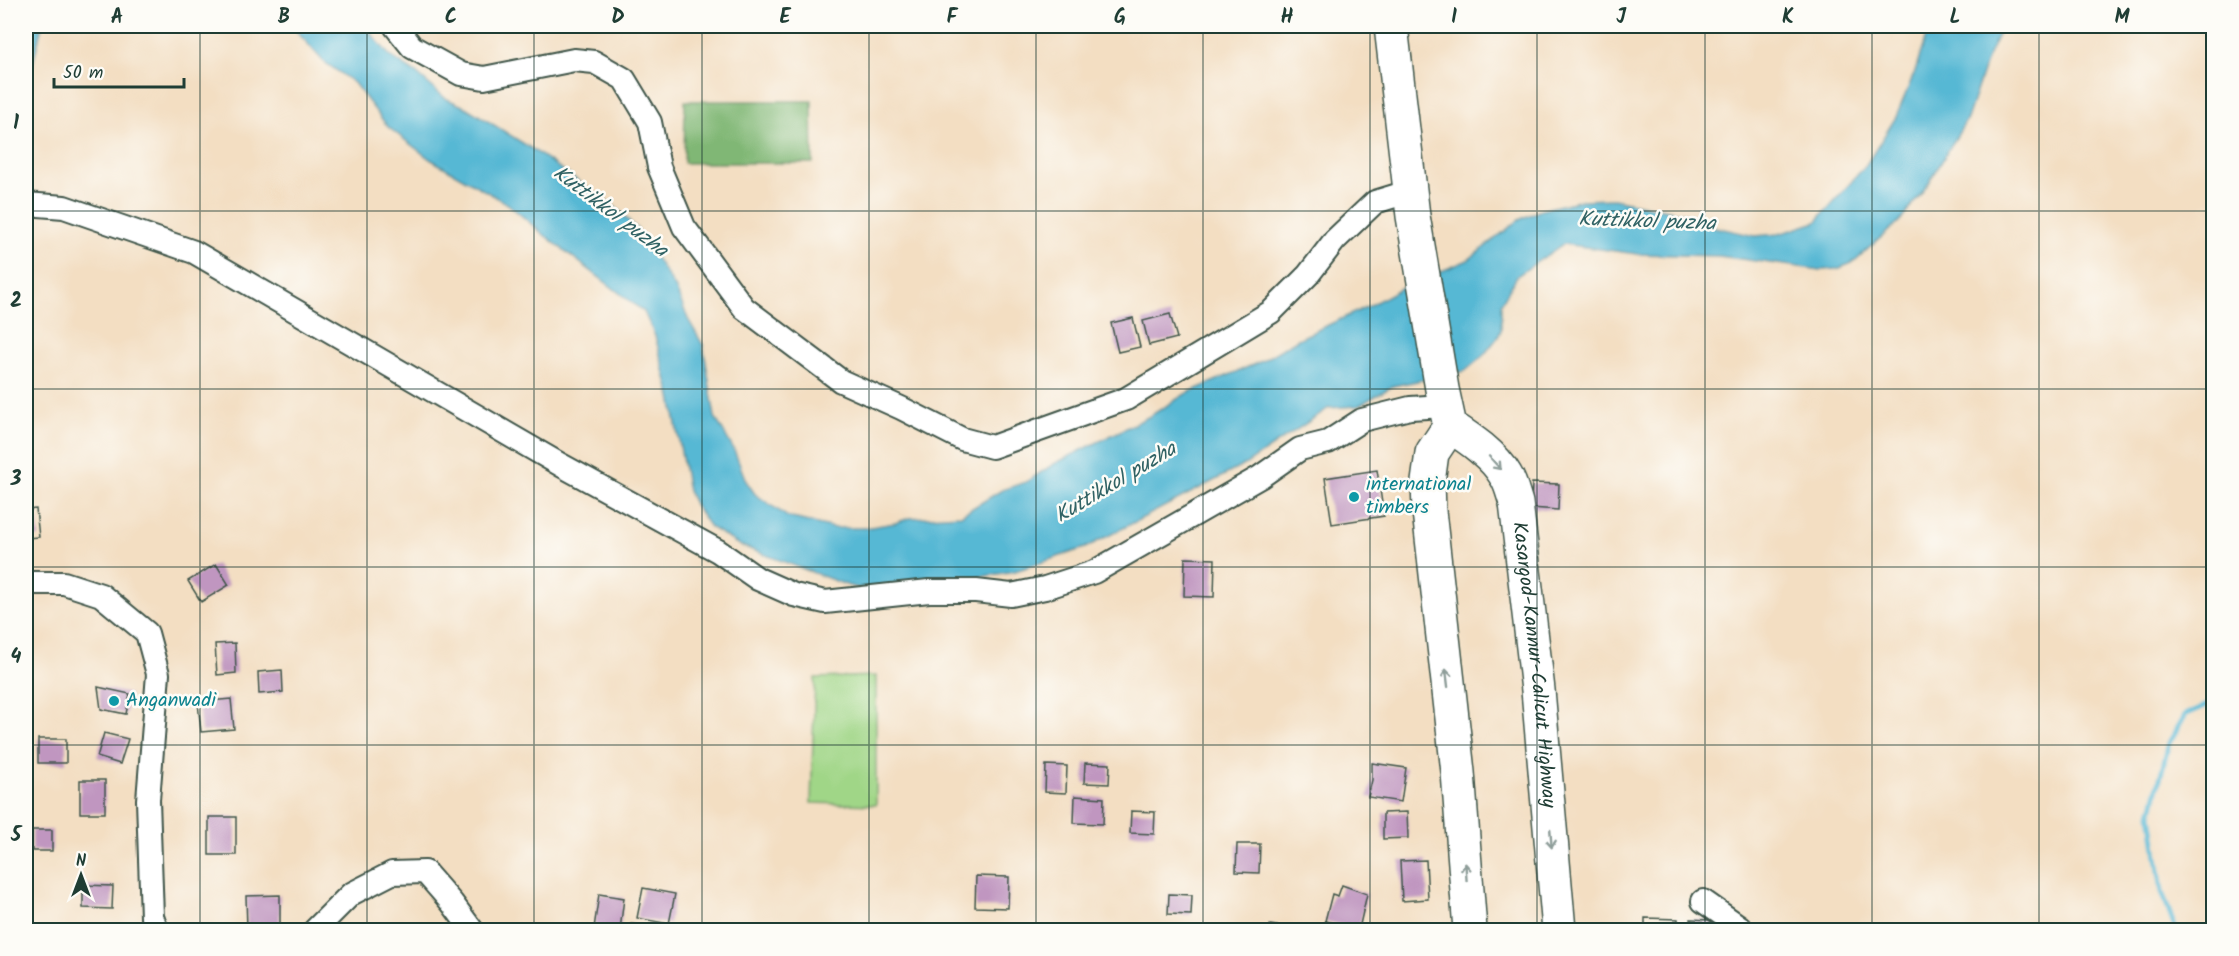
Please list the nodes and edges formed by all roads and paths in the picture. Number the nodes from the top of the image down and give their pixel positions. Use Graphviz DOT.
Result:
graph roads {
  1 [pos="395,26"];
  2 [pos="1391,26"];
  3 [pos="1412,203"];
  4 [pos="26,204"];
  5 [pos="1446,407"];
  6 [pos="26,583"];
  7 [pos="1703,901"];
  8 [pos="157,930"];
  9 [pos="315,930"];
  10 [pos="472,930"];
  11 [pos="1470,930"];
  12 [pos="1559,930"];
  13 [pos="1739,930"];
  1 -- 3 [label="street"];
  2 -- 3 [label="highway"];
  3 -- 5 [label="highway"];
  4 -- 5 [label="street"];
  11 -- 5 [label="highway, one-way"];
  5 -- 12 [label="highway, Kasargod-Kannur-Calicut Highway, one-way"];
  6 -- 8 [label="street"];
  7 -- 13 [label="street"];
  9 -- 10 [label="street"];
}
